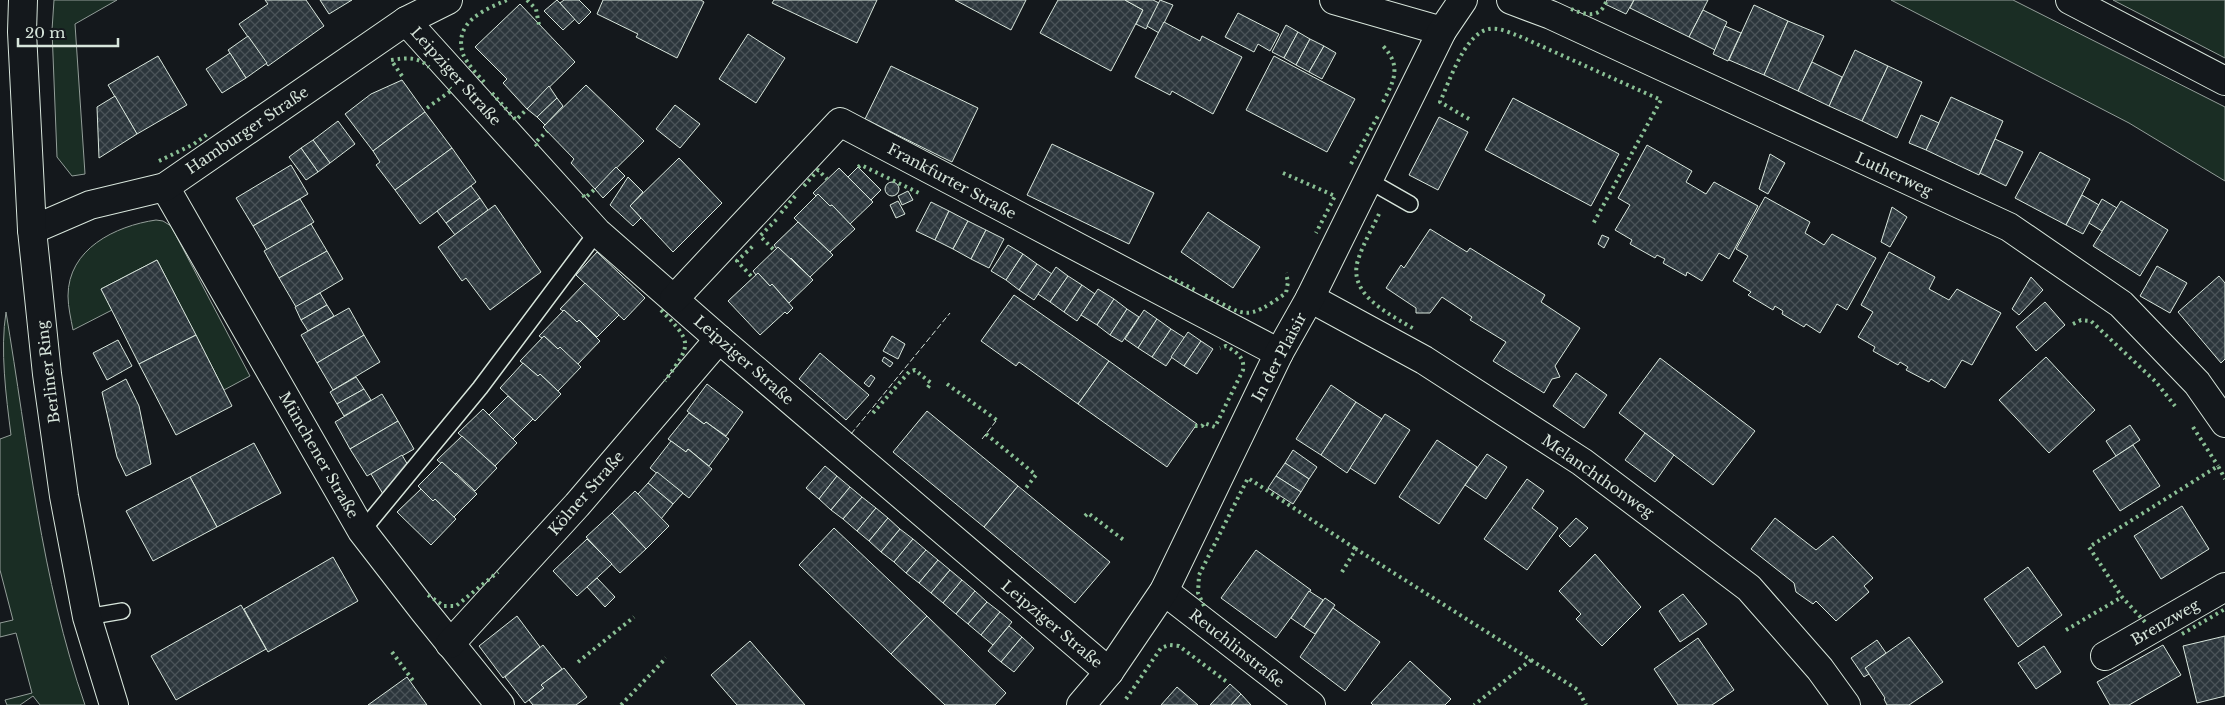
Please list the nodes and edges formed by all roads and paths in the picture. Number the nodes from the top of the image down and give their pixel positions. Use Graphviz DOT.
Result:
graph roads {
  1 [pos="23,0"];
  2 [pos="448,0"];
  3 [pos="1334,0"];
  4 [pos="1463,0"];
  5 [pos="1511,0"];
  6 [pos="2070,0"];
  7 [pos="406,21"];
  8 [pos="1442,31"];
  9 [pos="2225,81"];
  10 [pos="1368,180"];
  11 [pos="165,187"];
  12 [pos="1410,204"];
  13 [pos="32,230"];
  14 [pos="597,232"];
  15 [pos="1310,298"];
  16 [pos="674,299"];
  17 [pos="719,339"];
  18 [pos="1279,353"];
  19 [pos="2225,423"];
  20 [pos="362,531"];
  21 [pos="2225,587"];
  22 [pos="1164,591"];
  23 [pos="122,611"];
  24 [pos="87,617"];
  25 [pos="450,644"];
  26 [pos="2105,656"];
  27 [pos="1109,672"];
  28 [pos="114,705"];
  29 [pos="500,705"];
  30 [pos="1081,705"];
  31 [pos="1311,705"];
  32 [pos="1846,705"];
  1 -- 13 [label="street, Berliner Ring"];
  2 -- 7 [label="street, Hamburger Straße"];
  3 -- 8 [label="street"];
  4 -- 8 [label="street, In der Plaisir"];
  5 -- 19 [label="street, Lutherweg"];
  6 -- 9 [label="street"];
  7 -- 11 [label="street, Hamburger Straße"];
  7 -- 14 [label="street, Leipziger Straße"];
  8 -- 10 [label="street, In der Plaisir"];
  10 -- 12 [label="lane"];
  10 -- 15 [label="street, In der Plaisir"];
  11 -- 13 [label="street, Hamburger Straße"];
  11 -- 20 [label="street, Münchener Straße"];
  13 -- 24 [label="street, Berliner Ring"];
  14 -- 16 [label="street, Leipziger Straße"];
  14 -- 20 [label="lane"];
  15 -- 18 [label="street, In der Plaisir"];
  15 -- 32 [label="street, Melanchthonweg"];
  16 -- 17 [label="street, Leipziger Straße"];
  16 -- 18 [label="street, Frankfurter Straße"];
  17 -- 25 [label="street, Kölner Straße"];
  17 -- 27 [label="street, Leipziger Straße"];
  18 -- 22 [label="street, In der Plaisir"];
  20 -- 25 [label="street, Münchener Straße"];
  21 -- 26 [label="street, Brenzweg"];
  22 -- 27 [label="street, In der Plaisir"];
  22 -- 31 [label="street, Reuchlinstraße"];
  23 -- 24 [label="lane"];
  24 -- 28 [label="street, Berliner Ring"];
  25 -- 29 [label="street, Münchener Straße"];
  27 -- 30 [label="street, In der Plaisir"];
}
